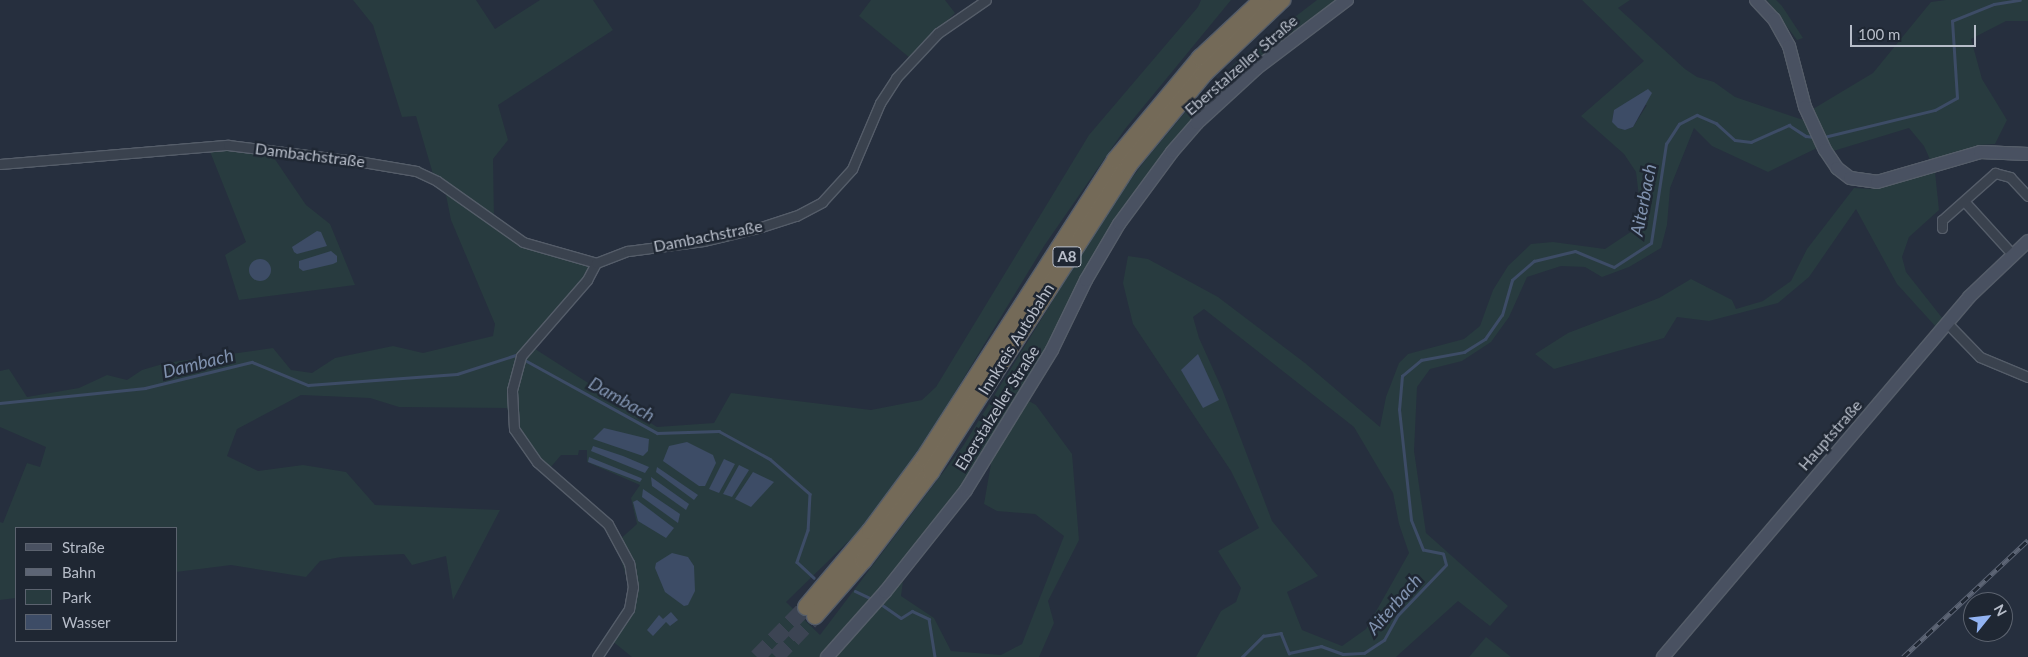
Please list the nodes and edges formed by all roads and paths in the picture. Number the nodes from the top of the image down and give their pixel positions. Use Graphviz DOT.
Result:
graph roads {
  1 [pos="986,0"];
  2 [pos="1262,0"];
  3 [pos="1282,0"];
  4 [pos="1347,0"];
  5 [pos="1756,0"];
  6 [pos="2028,154"];
  7 [pos="0,164"];
  8 [pos="2028,196"];
  9 [pos="1964,201"];
  10 [pos="1942,228"];
  11 [pos="2028,241"];
  12 [pos="2013,255"];
  13 [pos="596,264"];
  14 [pos="1947,323"];
  15 [pos="2028,377"];
  16 [pos="597,657"];
  17 [pos="828,657"];
  18 [pos="1662,657"];
  1 -- 13 [label="street, Dambachstraße"];
  2 -- 3 [label="highway, Innkreis Autobahn / A8"];
  4 -- 17 [label="street, Eberstalzeller Straße"];
  5 -- 6 [label="street"];
  7 -- 13 [label="street, Dambachstraße"];
  8 -- 9 [label="street"];
  9 -- 10 [label="street"];
  9 -- 12 [label="street"];
  11 -- 12 [label="street, Hauptstraße"];
  12 -- 14 [label="street, Hauptstraße"];
  13 -- 16 [label="street"];
  14 -- 15 [label="street"];
  14 -- 18 [label="street, Hauptstraße"];
}
